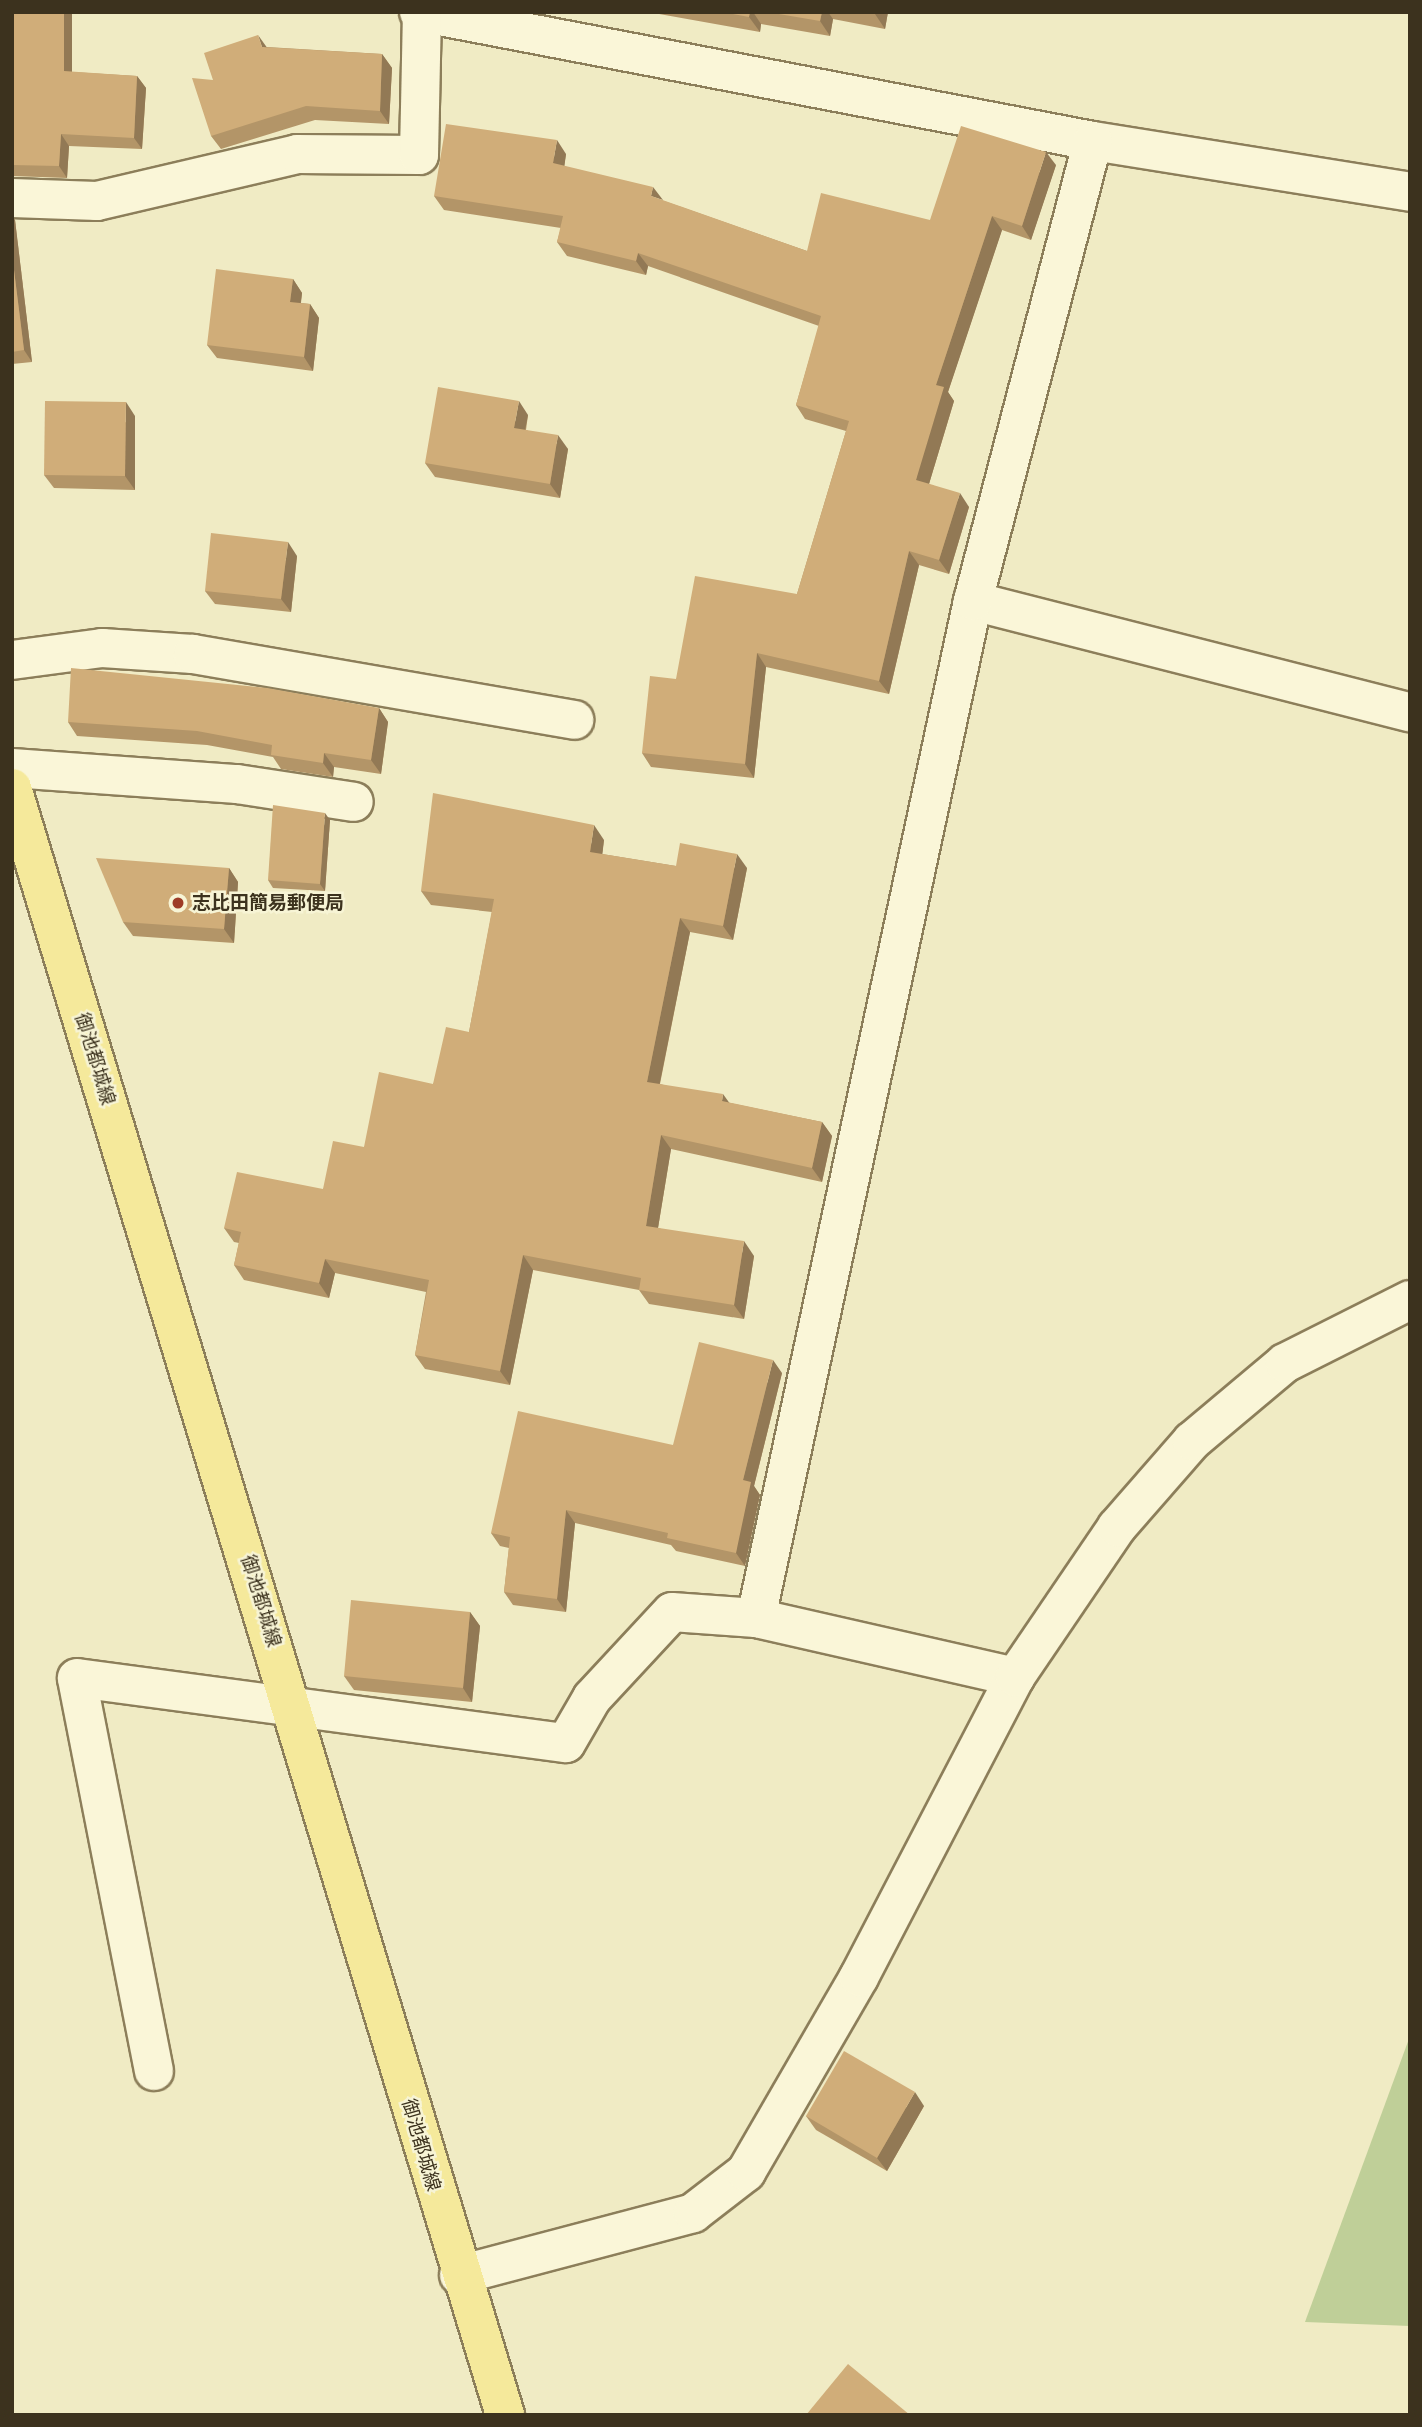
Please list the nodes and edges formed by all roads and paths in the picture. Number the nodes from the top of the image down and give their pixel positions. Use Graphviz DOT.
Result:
graph roads {
  1 [pos="421,12"];
  2 [pos="1093,141"];
  3 [pos="1410,192"];
  4 [pos="12,198"];
  5 [pos="973,600"];
  6 [pos="12,660"];
  7 [pos="1410,712"];
  8 [pos="574,720"];
  9 [pos="12,768"];
  10 [pos="12,788"];
  11 [pos="354,802"];
  12 [pos="1410,1300"];
  13 [pos="756,1618"];
  14 [pos="1016,1677"];
  15 [pos="292,1704"];
  16 [pos="154,2071"];
  17 [pos="459,2276"];
  18 [pos="505,2415"];
  1 -- 2 [label="street"];
  1 -- 4 [label="street"];
  2 -- 3 [label="street"];
  2 -- 5 [label="street"];
  5 -- 7 [label="street"];
  5 -- 13 [label="street"];
  6 -- 8 [label="street"];
  9 -- 11 [label="street"];
  10 -- 15 [label="main road, 御池都城線"];
  12 -- 14 [label="street"];
  13 -- 14 [label="street"];
  13 -- 15 [label="street"];
  14 -- 17 [label="street"];
  15 -- 16 [label="street"];
  15 -- 17 [label="main road, 御池都城線"];
  17 -- 18 [label="main road, 御池都城線"];
}
